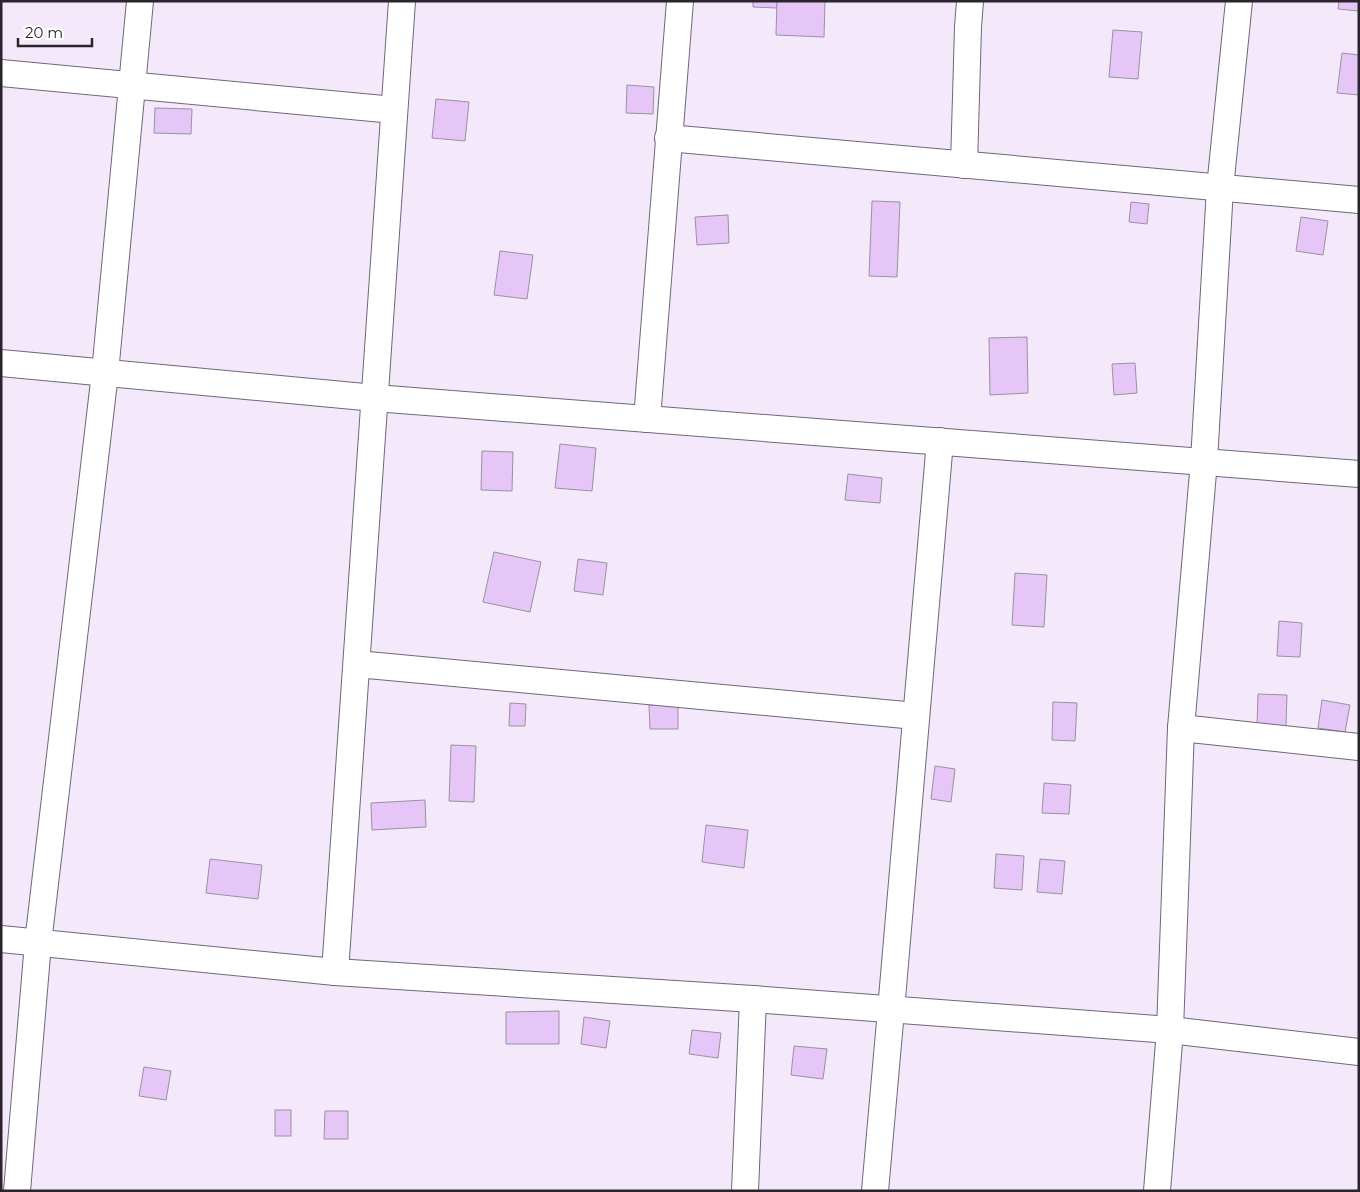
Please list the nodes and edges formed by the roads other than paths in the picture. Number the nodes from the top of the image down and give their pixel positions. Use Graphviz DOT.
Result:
graph roads {
  1 [pos="140,1"];
  2 [pos="402,1"];
  3 [pos="680,1"];
  4 [pos="970,1"];
  5 [pos="1239,1"];
  6 [pos="1,74"];
  7 [pos="132,86"];
  8 [pos="394,110"];
  9 [pos="668,138"];
  10 [pos="964,165"];
  11 [pos="1220,188"];
  12 [pos="1359,200"];
  13 [pos="1,363"];
  14 [pos="106,373"];
  15 [pos="375,398"];
  16 [pos="647,419"];
  17 [pos="940,441"];
  18 [pos="1204,461"];
  19 [pos="1359,474"];
  20 [pos="356,664"];
  21 [pos="916,716"];
  22 [pos="1181,728"];
  23 [pos="1359,747"];
  24 [pos="1,939"];
  25 [pos="38,943"];
  26 [pos="335,972"];
  27 [pos="753,1000"];
  28 [pos="891,1010"];
  29 [pos="1170,1030"];
  30 [pos="1359,1052"];
  31 [pos="18,1191"];
  32 [pos="746,1191"];
  33 [pos="874,1191"];
  34 [pos="1157,1191"];
  1 -- 7 [label="street"];
  2 -- 8 [label="street"];
  3 -- 9 [label="street"];
  4 -- 10 [label="street"];
  5 -- 11 [label="street"];
  6 -- 7 [label="street"];
  7 -- 8 [label="street"];
  7 -- 14 [label="street"];
  8 -- 15 [label="street"];
  9 -- 10 [label="street"];
  9 -- 16 [label="street"];
  10 -- 11 [label="street"];
  11 -- 12 [label="street"];
  11 -- 18 [label="street"];
  13 -- 14 [label="street"];
  14 -- 15 [label="street"];
  14 -- 25 [label="street"];
  15 -- 16 [label="street"];
  15 -- 20 [label="street"];
  16 -- 17 [label="street"];
  17 -- 18 [label="street"];
  17 -- 21 [label="street"];
  18 -- 19 [label="street"];
  18 -- 22 [label="street"];
  20 -- 21 [label="street"];
  20 -- 26 [label="street"];
  21 -- 28 [label="street"];
  22 -- 23 [label="street"];
  22 -- 29 [label="street"];
  24 -- 25 [label="street"];
  25 -- 26 [label="street"];
  25 -- 31 [label="street"];
  26 -- 27 [label="street"];
  27 -- 28 [label="street"];
  27 -- 32 [label="street"];
  28 -- 29 [label="street"];
  28 -- 33 [label="street"];
  29 -- 30 [label="street"];
  29 -- 34 [label="street"];
}
